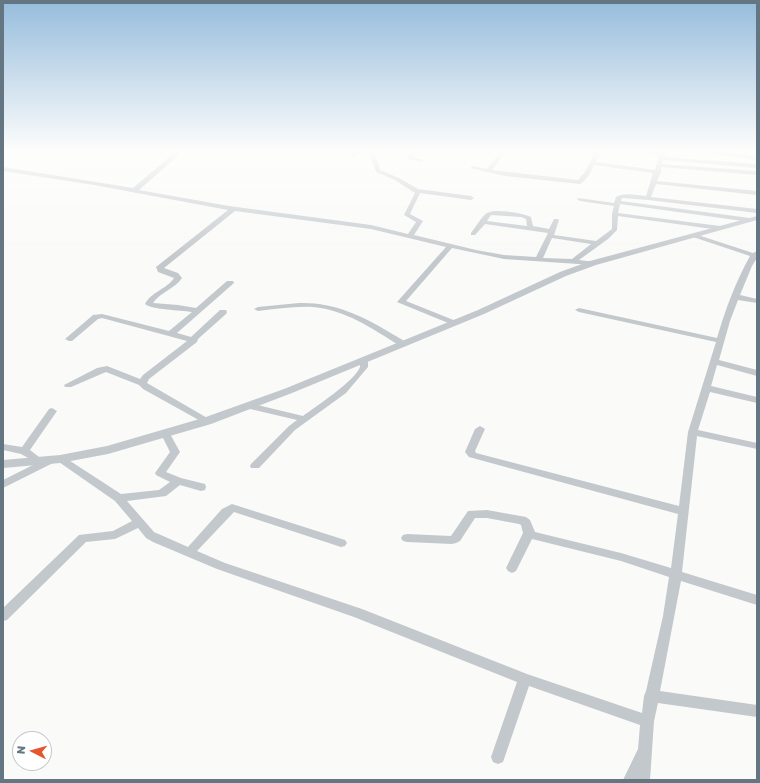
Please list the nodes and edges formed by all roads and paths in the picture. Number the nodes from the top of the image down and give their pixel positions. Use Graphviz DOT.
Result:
graph roads {
  1 [pos="113,187"];
  2 [pos="139,187"];
  3 [pos="410,187"];
  4 [pos="652,187"];
  5 [pos="697,187"];
  6 [pos="135,190"];
  7 [pos="417,190"];
  8 [pos="757,193"];
  9 [pos="471,198"];
  10 [pos="648,198"];
  11 [pos="580,199"];
  12 [pos="617,204"];
  13 [pos="233,209"];
  14 [pos="757,211"];
  15 [pos="615,214"];
  16 [pos="753,219"];
  17 [pos="556,220"];
  18 [pos="483,222"];
  19 [pos="530,228"];
  20 [pos="720,228"];
  21 [pos="473,234"];
  22 [pos="551,234"];
  23 [pos="410,236"];
  24 [pos="695,236"];
  25 [pos="595,243"];
  26 [pos="450,246"];
  27 [pos="756,255"];
  28 [pos="538,260"];
  29 [pos="573,262"];
  30 [pos="593,264"];
  31 [pos="230,283"];
  32 [pos="736,297"];
  33 [pos="757,302"];
  34 [pos="258,309"];
  35 [pos="578,310"];
  36 [pos="198,311"];
  37 [pos="223,312"];
  38 [pos="453,324"];
  39 [pos="171,334"];
  40 [pos="69,339"];
  41 [pos="194,340"];
  42 [pos="721,341"];
  43 [pos="403,344"];
  44 [pos="364,361"];
  45 [pos="715,362"];
  46 [pos="757,373"];
  47 [pos="142,383"];
  48 [pos="68,385"];
  49 [pos="706,388"];
  50 [pos="757,400"];
  51 [pos="249,406"];
  52 [pos="52,410"];
  53 [pos="305,418"];
  54 [pos="206,421"];
  55 [pos="480,429"];
  56 [pos="693,432"];
  57 [pos="166,434"];
  58 [pos="757,446"];
  59 [pos="3,448"];
  60 [pos="24,451"];
  61 [pos="56,459"];
  62 [pos="38,460"];
  63 [pos="3,464"];
  64 [pos="255,466"];
  65 [pos="178,481"];
  66 [pos="3,484"];
  67 [pos="201,487"];
  68 [pos="119,498"];
  69 [pos="683,511"];
  70 [pos="139,522"];
  71 [pos="528,533"];
  72 [pos="407,538"];
  73 [pos="341,543"];
  74 [pos="189,553"];
  75 [pos="512,568"];
  76 [pos="676,573"];
  77 [pos="757,600"];
  78 [pos="3,616"];
  79 [pos="525,678"];
  80 [pos="651,696"];
  81 [pos="757,711"];
  82 [pos="647,721"];
  83 [pos="645,749"];
  84 [pos="498,757"];
  85 [pos="630,780"];
  86 [pos="644,780"];
  1 -- 6 [label="street"];
  2 -- 6 [label="street"];
  3 -- 7 [label="street"];
  4 -- 10 [label="street"];
  5 -- 8 [label="street"];
  6 -- 13 [label="street"];
  7 -- 9 [label="street"];
  7 -- 23 [label="street"];
  10 -- 12 [label="street"];
  10 -- 14 [label="street"];
  11 -- 12 [label="street"];
  12 -- 15 [label="street"];
  12 -- 16 [label="street"];
  13 -- 23 [label="street"];
  13 -- 36 [label="street"];
  15 -- 20 [label="street"];
  15 -- 25 [label="street"];
  16 -- 20 [label="street"];
  17 -- 22 [label="street"];
  18 -- 19 [label="street"];
  18 -- 19 [label="street"];
  18 -- 21 [label="street"];
  19 -- 22 [label="street"];
  20 -- 24 [label="street"];
  22 -- 25 [label="street"];
  22 -- 28 [label="street"];
  23 -- 26 [label="street"];
  24 -- 27 [label="street"];
  24 -- 30 [label="street"];
  25 -- 29 [label="street"];
  26 -- 28 [label="street"];
  26 -- 38 [label="street"];
  27 -- 32 [label="street"];
  28 -- 29 [label="street"];
  29 -- 30 [label="street"];
  30 -- 38 [label="street"];
  31 -- 36 [label="street"];
  32 -- 33 [label="street"];
  32 -- 42 [label="street"];
  34 -- 43 [label="street"];
  35 -- 42 [label="street"];
  36 -- 39 [label="street"];
  37 -- 41 [label="street"];
  38 -- 43 [label="street"];
  39 -- 40 [label="street"];
  39 -- 41 [label="street"];
  41 -- 47 [label="street"];
  42 -- 45 [label="street"];
  43 -- 44 [label="street"];
  44 -- 51 [label="street"];
  44 -- 53 [label="street"];
  45 -- 46 [label="street"];
  45 -- 49 [label="street"];
  47 -- 48 [label="street"];
  47 -- 54 [label="street"];
  49 -- 50 [label="street"];
  49 -- 56 [label="street"];
  51 -- 53 [label="street"];
  51 -- 54 [label="street"];
  52 -- 60 [label="street"];
  53 -- 64 [label="street"];
  54 -- 57 [label="street"];
  55 -- 69 [label="street"];
  56 -- 58 [label="street"];
  56 -- 69 [label="street"];
  57 -- 61 [label="street"];
  57 -- 65 [label="street"];
  59 -- 60 [label="street"];
  60 -- 62 [label="street"];
  61 -- 62 [label="street"];
  61 -- 66 [label="street"];
  61 -- 68 [label="street"];
  62 -- 63 [label="street"];
  65 -- 67 [label="street"];
  65 -- 68 [label="street"];
  68 -- 70 [label="street"];
  69 -- 76 [label="street"];
  70 -- 74 [label="street"];
  70 -- 78 [label="street"];
  71 -- 72 [label="street"];
  71 -- 75 [label="street"];
  71 -- 76 [label="street"];
  73 -- 74 [label="street"];
  74 -- 79 [label="street"];
  76 -- 77 [label="street"];
  76 -- 80 [label="street"];
  79 -- 82 [label="street"];
  79 -- 84 [label="street"];
  80 -- 81 [label="street"];
  80 -- 82 [label="street"];
  82 -- 83 [label="street"];
  83 -- 85 [label="street"];
  83 -- 86 [label="street"];
}
